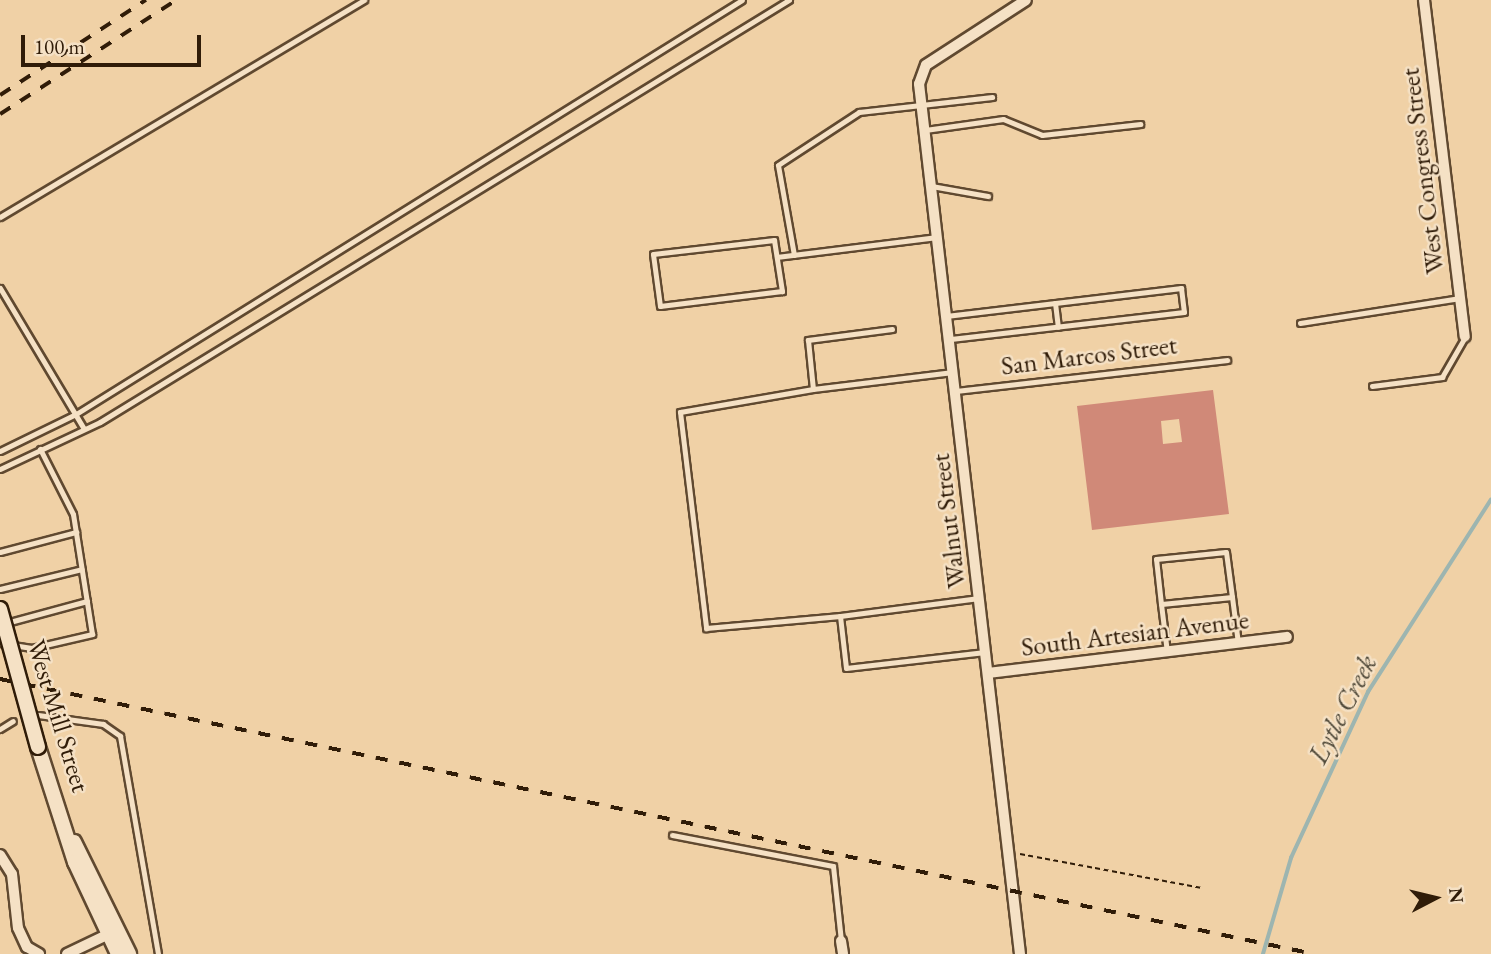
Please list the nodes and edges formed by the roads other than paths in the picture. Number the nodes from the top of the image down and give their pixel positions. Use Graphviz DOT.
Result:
graph roads {
  1 [pos="364,0"];
  2 [pos="742,0"];
  3 [pos="789,0"];
  4 [pos="1026,0"];
  5 [pos="1423,0"];
  6 [pos="992,97"];
  7 [pos="922,105"];
  8 [pos="1140,124"];
  9 [pos="925,131"];
  10 [pos="931,186"];
  11 [pos="988,196"];
  12 [pos="0,217"];
  13 [pos="937,237"];
  14 [pos="794,255"];
  15 [pos="776,257"];
  16 [pos="0,288"];
  17 [pos="1460,299"];
  18 [pos="1055,303"];
  19 [pos="946,316"];
  20 [pos="1300,323"];
  21 [pos="1058,327"];
  22 [pos="892,329"];
  23 [pos="1465,337"];
  24 [pos="949,340"];
  25 [pos="1227,360"];
  26 [pos="953,372"];
  27 [pos="1372,386"];
  28 [pos="813,389"];
  29 [pos="955,391"];
  30 [pos="76,414"];
  31 [pos="85,429"];
  32 [pos="40,449"];
  33 [pos="0,452"];
  34 [pos="0,469"];
  35 [pos="76,532"];
  36 [pos="0,552"];
  37 [pos="82,569"];
  38 [pos="0,589"];
  39 [pos="979,597"];
  40 [pos="1232,597"];
  41 [pos="87,601"];
  42 [pos="1161,604"];
  43 [pos="0,609"];
  44 [pos="840,616"];
  45 [pos="0,625"];
  46 [pos="1287,637"];
  47 [pos="0,643"];
  48 [pos="1238,643"];
  49 [pos="985,652"];
  50 [pos="1167,652"];
  51 [pos="988,673"];
  52 [pos="38,715"];
  53 [pos="13,721"];
  54 [pos="0,729"];
  55 [pos="673,835"];
  56 [pos="71,837"];
  57 [pos="0,855"];
  58 [pos="110,934"];
  59 [pos="841,941"];
  60 [pos="39,954"];
  61 [pos="67,954"];
  62 [pos="118,954"];
  63 [pos="129,954"];
  64 [pos="158,954"];
  65 [pos="843,954"];
  66 [pos="1020,954"];
  1 -- 12 [label="lane"];
  2 -- 30 [label="lane"];
  3 -- 31 [label="lane"];
  4 -- 7 [label="street, Walnut Street"];
  5 -- 17 [label="street, West Congress Street"];
  6 -- 7 [label="lane"];
  7 -- 9 [label="street, Walnut Street"];
  7 -- 14 [label="lane"];
  8 -- 9 [label="lane"];
  9 -- 10 [label="street, Walnut Street"];
  10 -- 11 [label="lane"];
  10 -- 13 [label="street, Walnut Street"];
  13 -- 14 [label="lane"];
  13 -- 19 [label="street, Walnut Street"];
  14 -- 15 [label="lane"];
  15 -- 15 [label="lane"];
  16 -- 30 [label="lane"];
  17 -- 20 [label="lane"];
  17 -- 23 [label="street, West Congress Street"];
  18 -- 19 [label="lane"];
  18 -- 21 [label="lane"];
  18 -- 21 [label="lane"];
  19 -- 24 [label="street, Walnut Street"];
  21 -- 24 [label="lane"];
  22 -- 28 [label="lane"];
  23 -- 27 [label="lane"];
  24 -- 26 [label="street, Walnut Street"];
  25 -- 29 [label="lane, San Marcos Street"];
  26 -- 28 [label="lane"];
  26 -- 29 [label="street, Walnut Street"];
  28 -- 44 [label="lane"];
  29 -- 39 [label="street, Walnut Street"];
  30 -- 31 [label="lane"];
  30 -- 33 [label="lane"];
  31 -- 32 [label="lane"];
  32 -- 34 [label="lane"];
  32 -- 35 [label="lane"];
  35 -- 36 [label="lane"];
  35 -- 37 [label="lane"];
  37 -- 38 [label="lane"];
  37 -- 41 [label="lane"];
  39 -- 44 [label="lane"];
  39 -- 49 [label="street, Walnut Street"];
  40 -- 42 [label="lane"];
  40 -- 42 [label="lane"];
  40 -- 48 [label="lane"];
  41 -- 45 [label="lane"];
  41 -- 47 [label="lane"];
  42 -- 50 [label="lane"];
  43 -- 56 [label="main road, West Mill Street, bridge"];
  44 -- 49 [label="lane"];
  46 -- 48 [label="street, South Artesian Avenue"];
  48 -- 50 [label="street, South Artesian Avenue"];
  49 -- 51 [label="street, Walnut Street"];
  50 -- 51 [label="street, South Artesian Avenue"];
  51 -- 66 [label="street, Walnut Street"];
  52 -- 64 [label="lane"];
  53 -- 54 [label="lane"];
  55 -- 59 [label="lane"];
  56 -- 58 [label="main road, West Mill Street"];
  56 -- 63 [label="main road, West Mill Street"];
  57 -- 60 [label="street"];
  58 -- 61 [label="street"];
  58 -- 62 [label="main road, West Mill Street"];
  59 -- 65 [label="street"];
}
